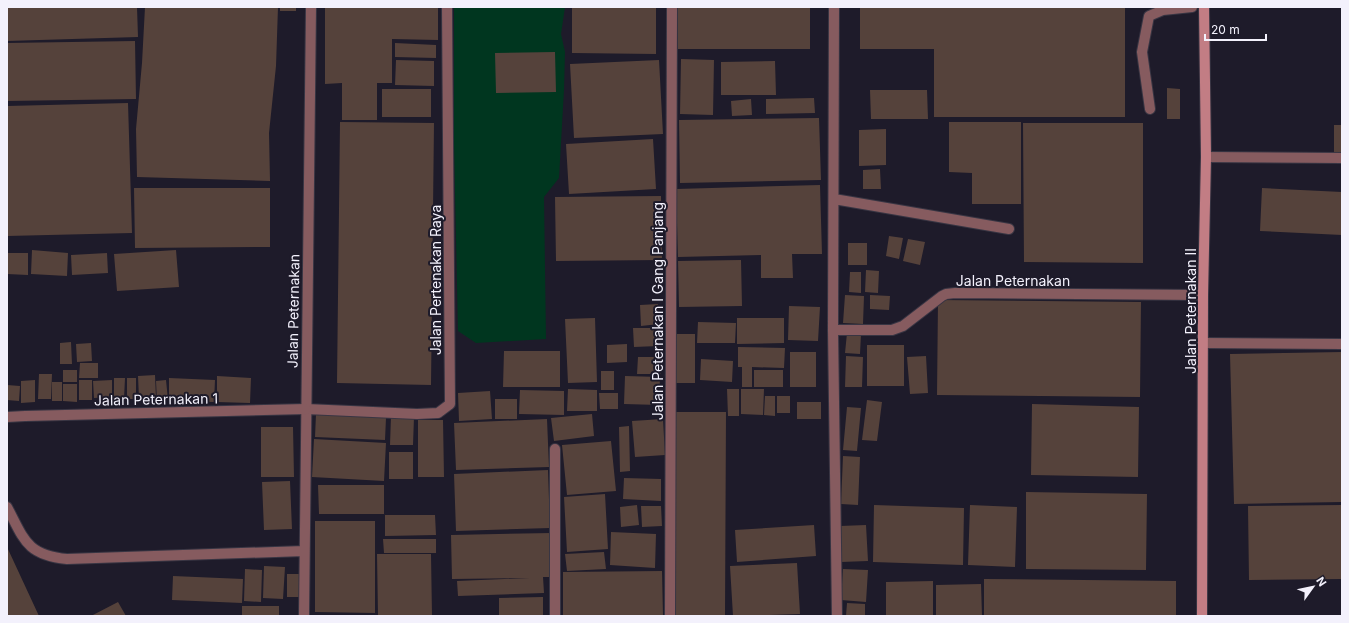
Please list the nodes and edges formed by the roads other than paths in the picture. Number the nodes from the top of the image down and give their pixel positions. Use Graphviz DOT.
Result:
graph roads {
  1 [pos="311,7"];
  2 [pos="447,7"];
  3 [pos="672,7"];
  4 [pos="834,7"];
  5 [pos="1192,7"];
  6 [pos="1204,7"];
  7 [pos="1150,109"];
  8 [pos="1206,157"];
  9 [pos="1342,158"];
  10 [pos="834,199"];
  11 [pos="1009,229"];
  12 [pos="1204,295"];
  13 [pos="833,330"];
  14 [pos="1204,343"];
  15 [pos="1342,344"];
  16 [pos="306,409"];
  17 [pos="7,418"];
  18 [pos="555,449"];
  19 [pos="7,507"];
  20 [pos="304,551"];
  21 [pos="304,616"];
  22 [pos="556,616"];
  23 [pos="670,616"];
  24 [pos="837,616"];
  25 [pos="1202,616"];
  1 -- 16 [label="street, Jalan Peternakan"];
  2 -- 16 [label="street, Jalan Pertenakan Raya"];
  3 -- 23 [label="street, Jalan Peternakan I Gang Panjang"];
  4 -- 10 [label="street"];
  5 -- 7 [label="street"];
  6 -- 8 [label="street, Jalan Peternakan II"];
  8 -- 9 [label="street"];
  8 -- 12 [label="street, Jalan Peternakan II"];
  10 -- 11 [label="street"];
  10 -- 13 [label="street"];
  12 -- 13 [label="street, Jalan Peternakan"];
  12 -- 14 [label="street, Jalan Peternakan II"];
  13 -- 24 [label="street"];
  14 -- 15 [label="street"];
  14 -- 25 [label="street, Jalan Peternakan II"];
  16 -- 17 [label="street, Jalan Peternakan 1"];
  16 -- 20 [label="street, Jalan Peternakan"];
  18 -- 22 [label="street"];
  19 -- 20 [label="street"];
  20 -- 21 [label="street, Jalan Peternakan"];
}
